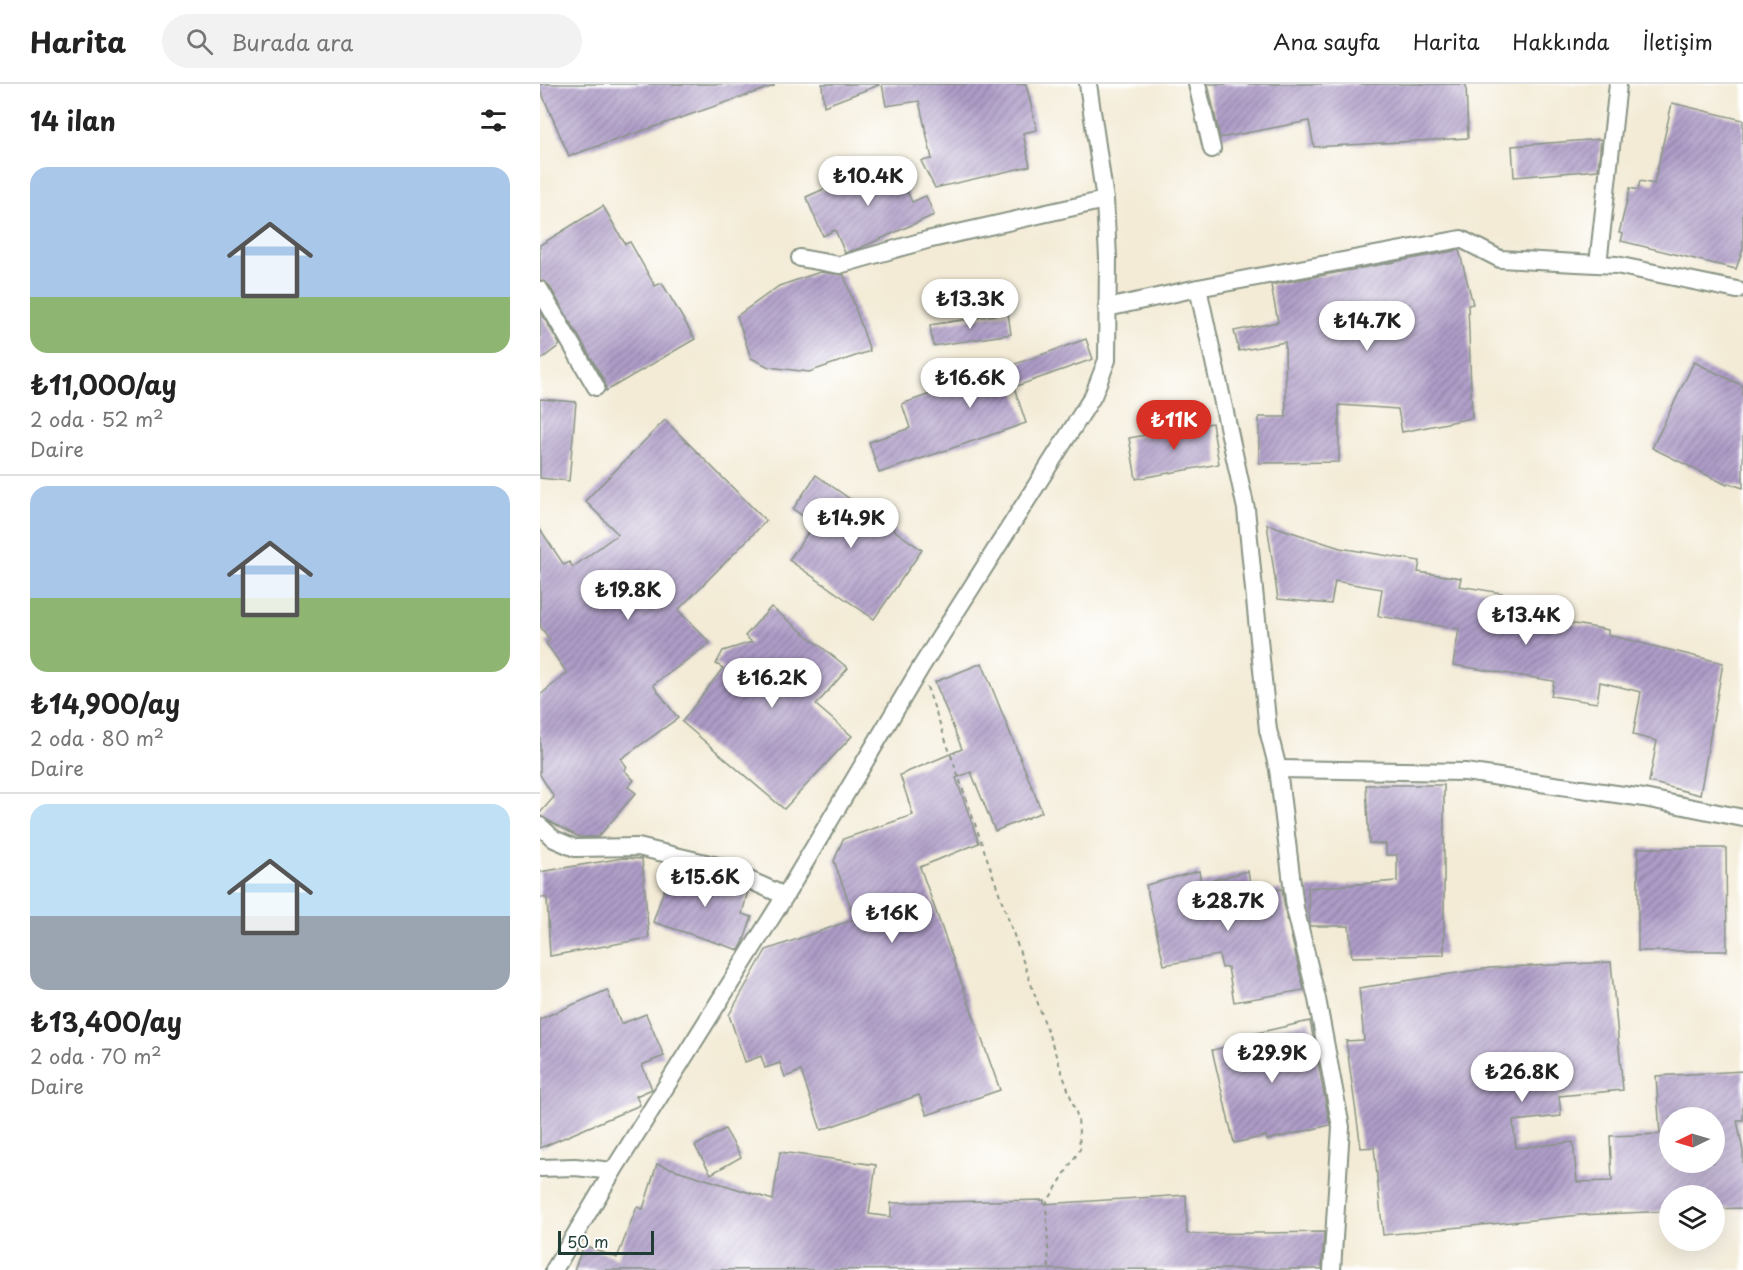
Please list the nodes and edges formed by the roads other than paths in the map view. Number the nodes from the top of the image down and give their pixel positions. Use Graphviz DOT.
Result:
graph roads {
  1 [pos="1088,84"];
  2 [pos="1197,84"];
  3 [pos="1618,84"];
  4 [pos="1212,149"];
  5 [pos="1105,200"];
  6 [pos="800,258"];
  7 [pos="1598,264"];
  8 [pos="1198,288"];
  9 [pos="540,290"];
  10 [pos="1737,290"];
  11 [pos="1107,308"];
  12 [pos="596,387"];
  13 [pos="1278,769"];
  14 [pos="1743,818"];
  15 [pos="540,826"];
  16 [pos="786,896"];
  17 [pos="540,1168"];
  18 [pos="613,1171"];
  19 [pos="554,1270"];
  20 [pos="1332,1270"];
  1 -- 5 [label="street"];
  2 -- 4 [label="street"];
  3 -- 7 [label="street"];
  5 -- 6 [label="street"];
  5 -- 11 [label="street"];
  7 -- 8 [label="street"];
  7 -- 10 [label="street"];
  8 -- 11 [label="street"];
  8 -- 13 [label="street"];
  9 -- 12 [label="street"];
  11 -- 16 [label="street"];
  13 -- 14 [label="street"];
  13 -- 20 [label="street"];
  15 -- 16 [label="street"];
  16 -- 18 [label="street"];
  17 -- 18 [label="street"];
  18 -- 19 [label="street"];
}
